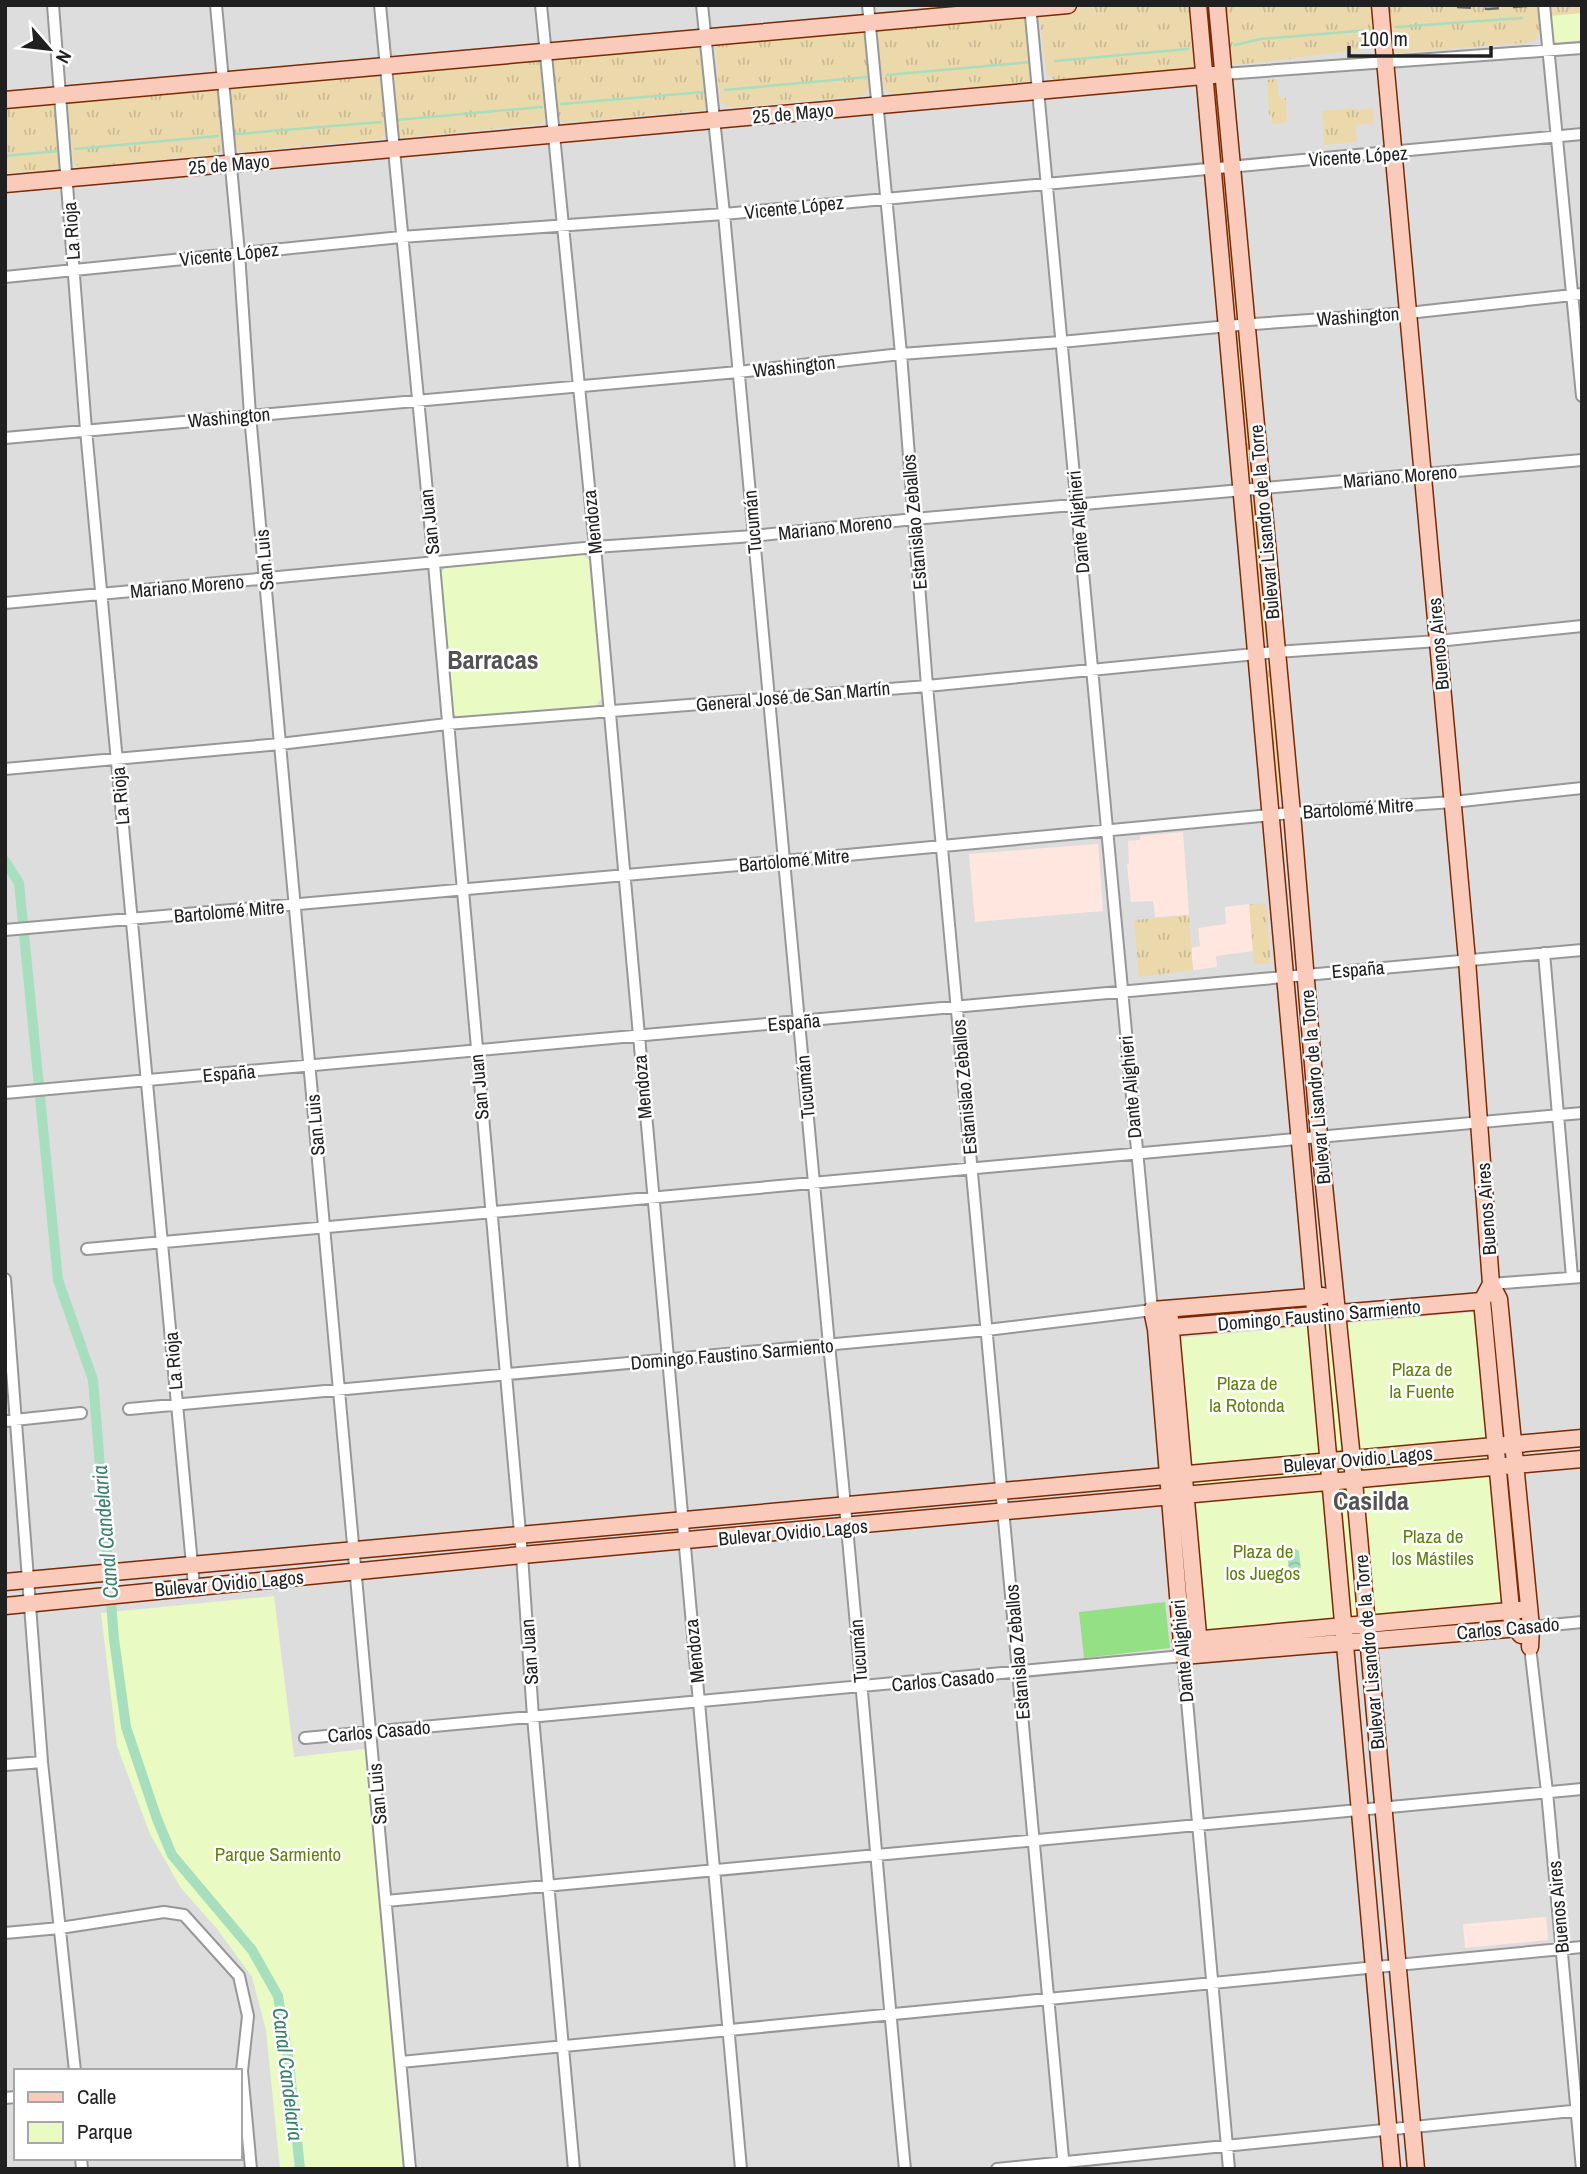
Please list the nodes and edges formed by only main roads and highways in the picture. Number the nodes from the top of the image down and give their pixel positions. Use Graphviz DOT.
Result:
graph roads {
  1 [pos="1069,5"];
  2 [pos="1198,5"];
  3 [pos="1217,5"];
  4 [pos="1380,5"];
  5 [pos="1030,7"];
  6 [pos="1223,74"];
  7 [pos="1205,76"];
  8 [pos="5,100"];
  9 [pos="5,184"];
  10 [pos="1491,1284"];
  11 [pos="1334,1295"];
  12 [pos="1314,1297"];
  13 [pos="1482,1301"];
  14 [pos="1169,1309"];
  15 [pos="1152,1310"];
  16 [pos="1336,1313"];
  17 [pos="1315,1315"];
  18 [pos="1163,1328"];
  19 [pos="1582,1438"];
  20 [pos="1513,1445"];
  21 [pos="1496,1446"];
  22 [pos="1352,1459"];
  23 [pos="1582,1459"];
  24 [pos="1329,1461"];
  25 [pos="1498,1466"];
  26 [pos="1515,1466"];
  27 [pos="1185,1474"];
  28 [pos="1168,1477"];
  29 [pos="1354,1480"];
  30 [pos="1331,1482"];
  31 [pos="1177,1496"];
  32 [pos="5,1581"];
  33 [pos="5,1606"];
  34 [pos="1529,1609"];
  35 [pos="1511,1610"];
  36 [pos="1367,1623"];
  37 [pos="1344,1624"];
  38 [pos="1523,1628"];
  39 [pos="1198,1638"];
  40 [pos="1368,1640"];
  41 [pos="1346,1642"];
  42 [pos="1530,1647"];
  43 [pos="1188,1651"];
  44 [pos="1392,2169"];
  45 [pos="1416,2169"];
  1 -- 5 [label="main road"];
  2 -- 7 [label="main road, Bulevar Lisandro de la Torre"];
  3 -- 6 [label="main road, Bulevar Lisandro de la Torre"];
  4 -- 10 [label="main road, Buenos Aires"];
  5 -- 8 [label="main road"];
  6 -- 7 [label="main road, 25 de Mayo"];
  6 -- 11 [label="main road, Bulevar Lisandro de la Torre"];
  7 -- 9 [label="main road, 25 de Mayo"];
  7 -- 12 [label="main road, Bulevar Lisandro de la Torre"];
  10 -- 13 [label="main road, Buenos Aires"];
  10 -- 20 [label="main road, Buenos Aires"];
  11 -- 12 [label="main road, Domingo Faustino Sarmiento"];
  11 -- 16 [label="main road, Bulevar Lisandro de la Torre"];
  12 -- 14 [label="main road, Domingo Faustino Sarmiento"];
  12 -- 17 [label="main road, Bulevar Lisandro de la Torre"];
  13 -- 16 [label="main road, Domingo Faustino Sarmiento"];
  13 -- 21 [label="main road, Buenos Aires"];
  14 -- 15 [label="main road, Domingo Faustino Sarmiento"];
  14 -- 18 [label="main road, Dante Alighieri"];
  15 -- 18 [label="main road, Dante Alighieri"];
  16 -- 17 [label="main road, Domingo Faustino Sarmiento"];
  16 -- 22 [label="main road, Bulevar Lisandro de la Torre"];
  17 -- 18 [label="main road, Domingo Faustino Sarmiento"];
  17 -- 24 [label="main road, Bulevar Lisandro de la Torre"];
  18 -- 27 [label="main road, Dante Alighieri"];
  18 -- 28 [label="main road, Dante Alighieri"];
  19 -- 20 [label="main road, Bulevar Ovidio Lagos"];
  20 -- 21 [label="main road, Bulevar Ovidio Lagos"];
  20 -- 26 [label="main road, Buenos Aires"];
  21 -- 22 [label="main road, Bulevar Ovidio Lagos"];
  21 -- 25 [label="main road, Buenos Aires"];
  22 -- 24 [label="main road, Bulevar Ovidio Lagos"];
  22 -- 29 [label="main road, Bulevar Lisandro de la Torre"];
  23 -- 26 [label="main road, Bulevar Ovidio Lagos"];
  24 -- 27 [label="main road, Bulevar Ovidio Lagos"];
  24 -- 30 [label="main road, Bulevar Lisandro de la Torre"];
  25 -- 26 [label="main road, Bulevar Ovidio Lagos"];
  25 -- 29 [label="main road, Bulevar Ovidio Lagos"];
  25 -- 35 [label="main road, Buenos Aires"];
  26 -- 34 [label="main road, Buenos Aires"];
  27 -- 28 [label="main road, Bulevar Ovidio Lagos"];
  27 -- 31 [label="main road, Dante Alighieri"];
  28 -- 31 [label="main road, Dante Alighieri"];
  28 -- 32 [label="main road, Bulevar Ovidio Lagos"];
  29 -- 30 [label="main road, Bulevar Ovidio Lagos"];
  29 -- 36 [label="main road, Bulevar Lisandro de la Torre"];
  30 -- 31 [label="main road, Bulevar Ovidio Lagos"];
  30 -- 37 [label="main road, Bulevar Lisandro de la Torre"];
  31 -- 33 [label="main road, Bulevar Ovidio Lagos"];
  31 -- 39 [label="main road, Dante Alighieri"];
  31 -- 43 [label="main road, Dante Alighieri"];
  34 -- 35 [label="main road, Carlos Casado"];
  34 -- 38 [label="main road, Buenos Aires"];
  35 -- 36 [label="main road, Carlos Casado"];
  35 -- 38 [label="main road, Buenos Aires"];
  36 -- 37 [label="main road, Carlos Casado"];
  36 -- 40 [label="main road, Bulevar Lisandro de la Torre"];
  37 -- 39 [label="main road, Carlos Casado"];
  37 -- 41 [label="main road, Bulevar Lisandro de la Torre"];
  38 -- 40 [label="main road, Carlos Casado"];
  38 -- 42 [label="main road, Buenos Aires"];
  39 -- 43 [label="main road, Carlos Casado"];
  40 -- 41 [label="main road, Carlos Casado"];
  40 -- 45 [label="main road, Bulevar Lisandro de la Torre"];
  41 -- 43 [label="main road, Carlos Casado"];
  41 -- 44 [label="main road, Bulevar Lisandro de la Torre"];
}
